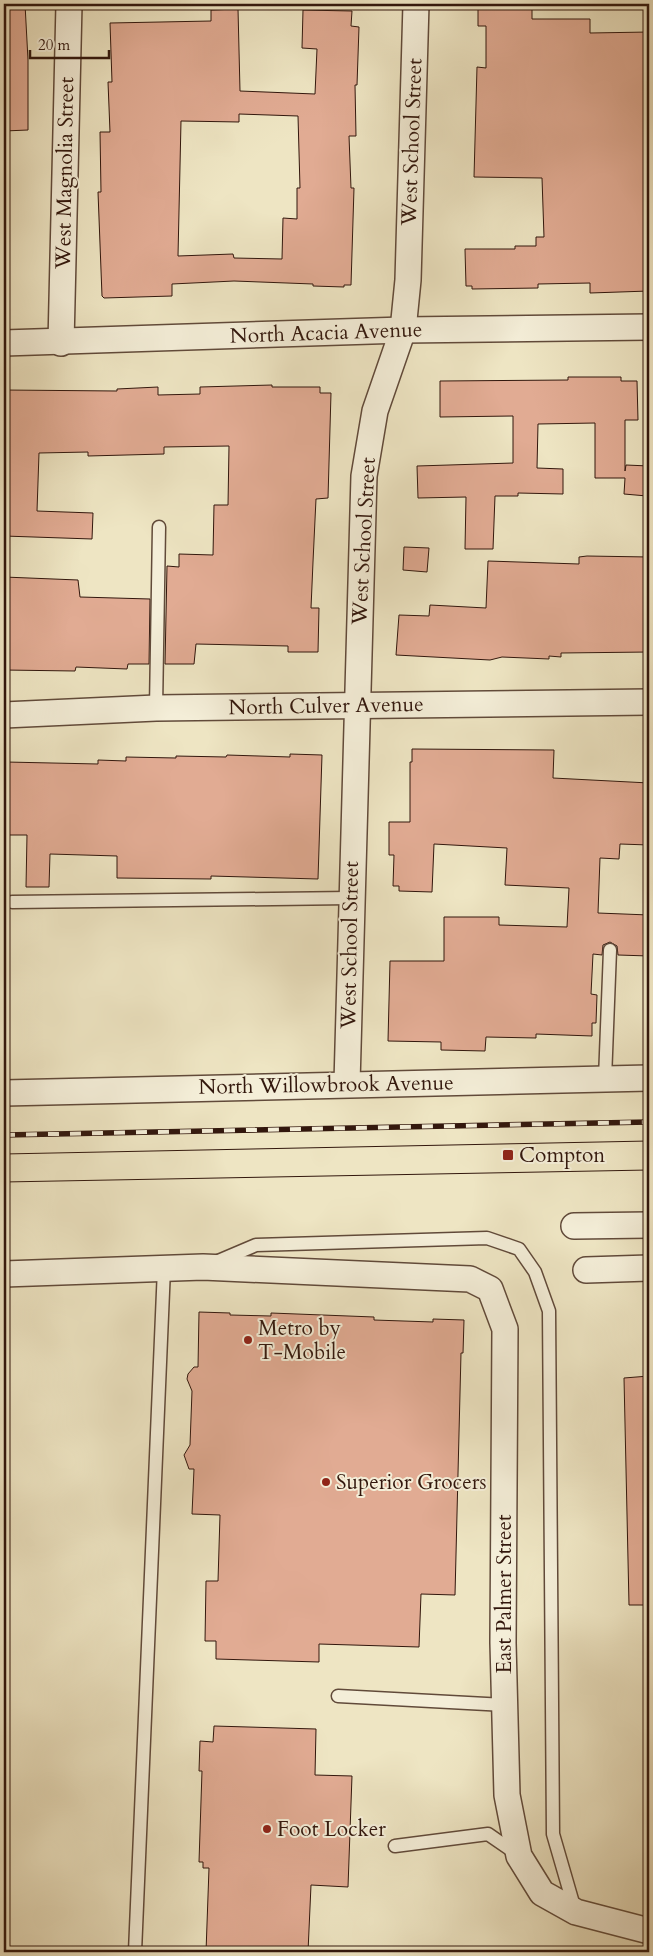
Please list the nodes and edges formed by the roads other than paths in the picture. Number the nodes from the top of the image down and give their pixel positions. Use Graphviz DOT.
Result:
graph roads {
  1 [pos="69,4"];
  2 [pos="416,4"];
  3 [pos="649,327"];
  4 [pos="403,330"];
  5 [pos="4,343"];
  6 [pos="60,343"];
  7 [pos="159,527"];
  8 [pos="649,702"];
  9 [pos="357,704"];
  10 [pos="156,708"];
  11 [pos="4,715"];
  12 [pos="350,898"];
  13 [pos="12,902"];
  14 [pos="610,950"];
  15 [pos="649,1078"];
  16 [pos="605,1079"];
  17 [pos="347,1084"];
  18 [pos="4,1093"];
  19 [pos="649,1224"];
  20 [pos="574,1226"];
  21 [pos="203,1267"];
  22 [pos="164,1268"];
  23 [pos="649,1268"];
  24 [pos="586,1270"];
  25 [pos="4,1274"];
  26 [pos="338,1696"];
  27 [pos="505,1705"];
  28 [pos="395,1846"];
  29 [pos="519,1856"];
  30 [pos="576,1912"];
  31 [pos="649,1931"];
  32 [pos="135,1952"];
  1 -- 6 [label="street, West Magnolia Street"];
  2 -- 4 [label="street, West School Street"];
  3 -- 4 [label="street, North Acacia Avenue"];
  4 -- 6 [label="street, North Acacia Avenue"];
  4 -- 9 [label="street, West School Street"];
  5 -- 6 [label="street, North Acacia Avenue"];
  7 -- 10 [label="lane"];
  8 -- 9 [label="street, North Culver Avenue"];
  9 -- 10 [label="street, North Culver Avenue"];
  9 -- 12 [label="street, West School Street"];
  10 -- 11 [label="street, North Culver Avenue"];
  12 -- 13 [label="lane"];
  12 -- 17 [label="street, West School Street"];
  14 -- 16 [label="lane"];
  15 -- 16 [label="street, North Willowbrook Avenue"];
  16 -- 17 [label="street, North Willowbrook Avenue"];
  17 -- 18 [label="street, North Willowbrook Avenue"];
  19 -- 20 [label="street"];
  21 -- 22 [label="street"];
  21 -- 27 [label="street, East Palmer Street"];
  21 -- 30 [label="lane"];
  22 -- 25 [label="street"];
  22 -- 32 [label="lane"];
  23 -- 24 [label="street"];
  26 -- 27 [label="lane"];
  27 -- 29 [label="street, East Palmer Street"];
  28 -- 29 [label="lane"];
  29 -- 30 [label="street, East Palmer Street"];
  30 -- 31 [label="street"];
}
